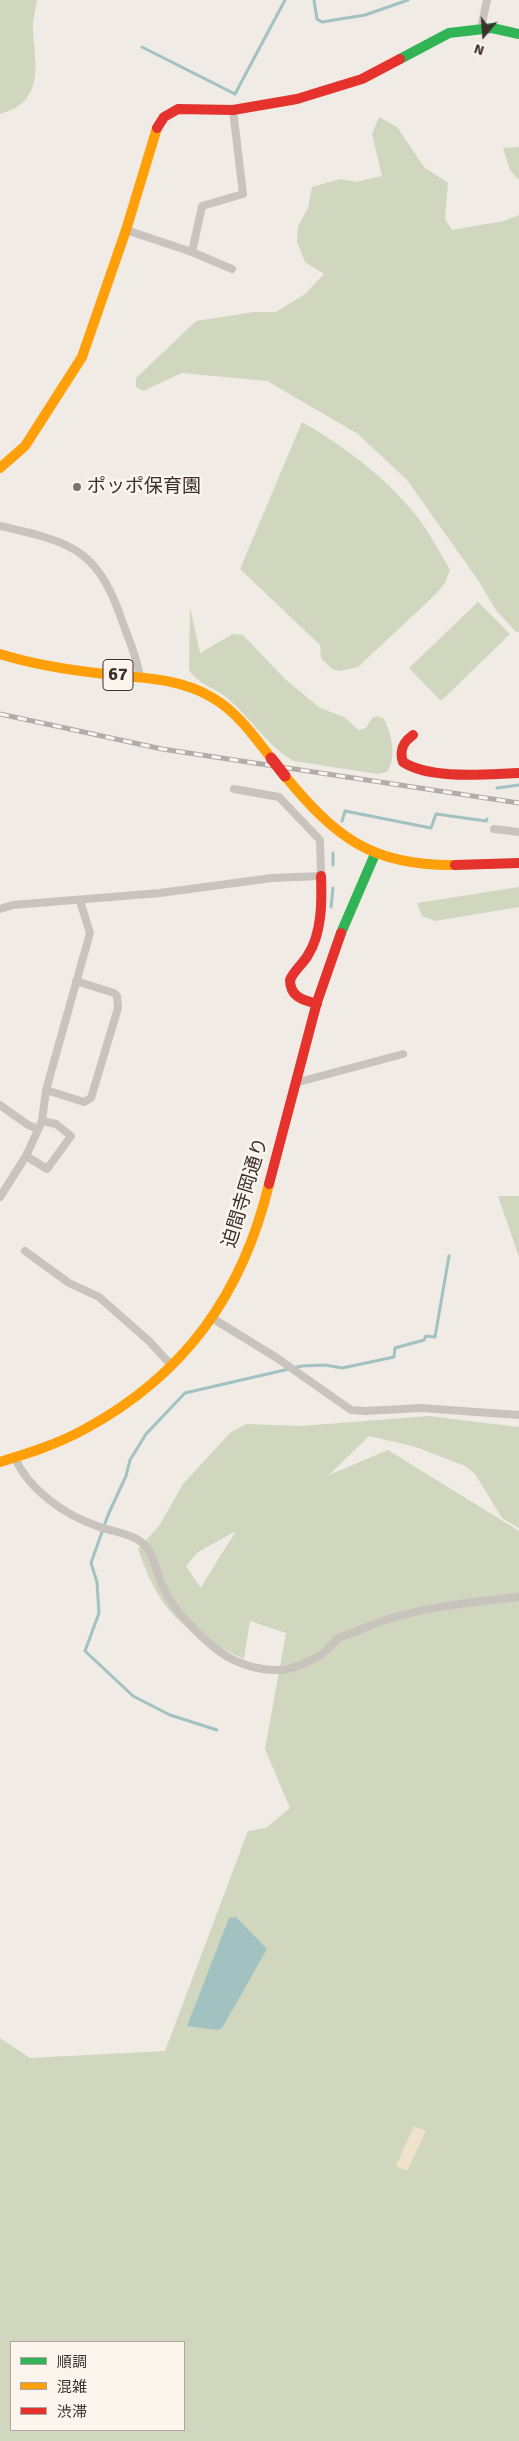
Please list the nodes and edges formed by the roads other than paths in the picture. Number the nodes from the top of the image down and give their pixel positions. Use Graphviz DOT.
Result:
graph roads {
  1 [pos="487,0"];
  2 [pos="481,28"];
  3 [pos="519,34"];
  4 [pos="233,110"];
  5 [pos="126,230"];
  6 [pos="192,252"];
  7 [pos="232,269"];
  8 [pos="0,468"];
  9 [pos="0,526"];
  10 [pos="0,654"];
  11 [pos="140,678"];
  12 [pos="412,735"];
  13 [pos="519,773"];
  14 [pos="234,789"];
  15 [pos="494,829"];
  16 [pos="519,832"];
  17 [pos="375,854"];
  18 [pos="519,863"];
  19 [pos="321,876"];
  20 [pos="80,901"];
  21 [pos="0,909"];
  22 [pos="76,981"];
  23 [pos="317,1004"];
  24 [pos="403,1054"];
  25 [pos="295,1083"];
  26 [pos="46,1090"];
  27 [pos="0,1105"];
  28 [pos="42,1121"];
  29 [pos="38,1129"];
  30 [pos="26,1156"];
  31 [pos="0,1197"];
  32 [pos="25,1251"];
  33 [pos="212,1318"];
  34 [pos="172,1366"];
  35 [pos="519,1416"];
  36 [pos="15,1458"];
  37 [pos="0,1462"];
  38 [pos="519,1597"];
  1 -- 2 [label="street"];
  2 -- 3 [label="street"];
  2 -- 4 [label="street"];
  4 -- 5 [label="street"];
  4 -- 6 [label="street"];
  5 -- 6 [label="street"];
  5 -- 8 [label="street"];
  6 -- 7 [label="street"];
  9 -- 11 [label="street"];
  10 -- 11 [label="street, 67"];
  11 -- 17 [label="street, 67, bridge"];
  12 -- 13 [label="street"];
  14 -- 19 [label="street"];
  15 -- 16 [label="street"];
  17 -- 18 [label="street, 67"];
  17 -- 23 [label="street, 迫間寺岡通り"];
  19 -- 20 [label="street"];
  19 -- 23 [label="street"];
  20 -- 21 [label="street"];
  20 -- 22 [label="street"];
  22 -- 26 [label="street"];
  22 -- 26 [label="street"];
  23 -- 25 [label="street, 迫間寺岡通り"];
  24 -- 25 [label="street"];
  25 -- 33 [label="street, 迫間寺岡通り"];
  26 -- 28 [label="street"];
  27 -- 29 [label="street"];
  28 -- 29 [label="street"];
  28 -- 30 [label="street"];
  29 -- 30 [label="street"];
  30 -- 31 [label="street"];
  32 -- 34 [label="street"];
  33 -- 34 [label="street, 迫間寺岡通り"];
  33 -- 35 [label="street"];
  34 -- 36 [label="street, 迫間寺岡通り"];
  36 -- 37 [label="street, 迫間寺岡通り"];
  36 -- 38 [label="street"];
}
